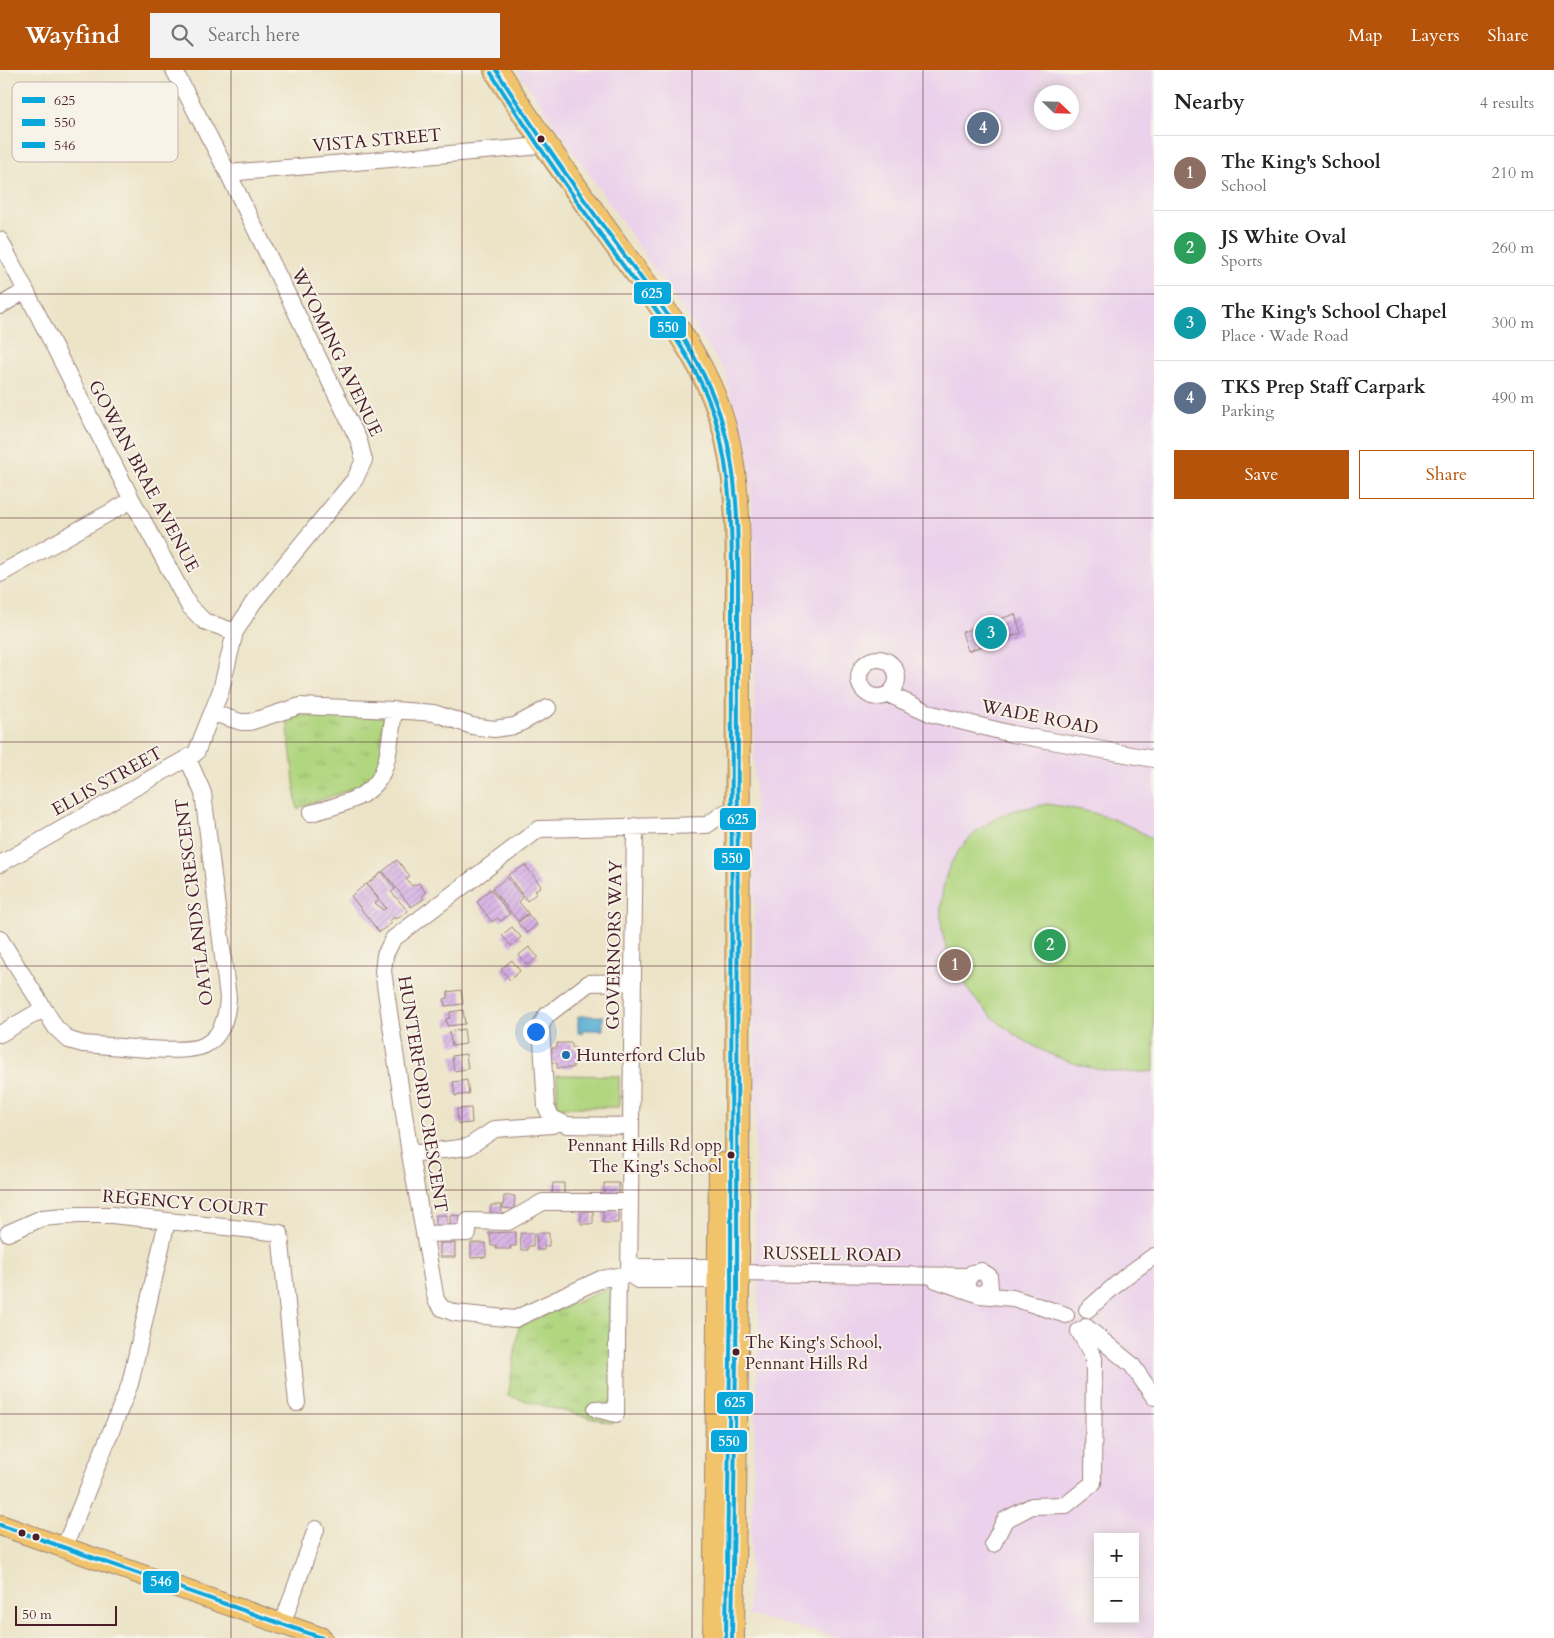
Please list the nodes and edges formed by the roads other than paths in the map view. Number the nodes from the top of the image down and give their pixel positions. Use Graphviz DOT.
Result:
graph roads {
  1 [pos="174,70"];
  2 [pos="481,70"];
  3 [pos="496,70"];
  4 [pos="530,147"];
  5 [pos="228,174"];
  6 [pos="0,240"];
  7 [pos="25,291"];
  8 [pos="0,306"];
  9 [pos="132,500"];
  10 [pos="0,574"];
  11 [pos="235,632"];
  12 [pos="896,678"];
  13 [pos="888,694"];
  14 [pos="548,708"];
  15 [pos="919,709"];
  16 [pos="394,710"];
  17 [pos="213,714"];
  18 [pos="188,759"];
  19 [pos="1154,759"];
  20 [pos="311,813"];
  21 [pos="716,819"];
  22 [pos="635,826"];
  23 [pos="0,864"];
  24 [pos="0,939"];
  25 [pos="633,982"];
  26 [pos="44,1010"];
  27 [pos="0,1034"];
  28 [pos="558,1122"];
  29 [pos="631,1126"];
  30 [pos="410,1154"];
  31 [pos="630,1202"];
  32 [pos="167,1221"];
  33 [pos="8,1233"];
  34 [pos="424,1234"];
  35 [pos="1154,1256"];
  36 [pos="724,1274"];
  37 [pos="624,1275"];
  38 [pos="1087,1310"];
  39 [pos="1066,1315"];
  40 [pos="1083,1329"];
  41 [pos="1154,1397"];
  42 [pos="297,1403"];
  43 [pos="596,1409"];
  44 [pos="0,1525"];
  45 [pos="316,1529"];
  46 [pos="994,1544"];
  47 [pos="64,1548"];
  48 [pos="282,1625"];
  49 [pos="322,1638"];
  50 [pos="715,1638"];
  51 [pos="732,1638"];
  1 -- 5 [label="street, WYOMING AVENUE"];
  2 -- 4 [label="highway"];
  3 -- 36 [label="highway"];
  4 -- 5 [label="street, VISTA STREET"];
  4 -- 21 [label="highway"];
  5 -- 11 [label="street, WYOMING AVENUE"];
  6 -- 7 [label="street, GOWAN BRAE AVENUE"];
  7 -- 8 [label="street"];
  7 -- 9 [label="street, GOWAN BRAE AVENUE"];
  9 -- 10 [label="street"];
  9 -- 11 [label="street, GOWAN BRAE AVENUE"];
  11 -- 17 [label="street"];
  12 -- 13 [label="street"];
  12 -- 13 [label="street"];
  12 -- 15 [label="street"];
  13 -- 15 [label="street, WADE ROAD"];
  14 -- 16 [label="street"];
  15 -- 19 [label="street, WADE ROAD"];
  16 -- 17 [label="street"];
  16 -- 20 [label="street"];
  17 -- 18 [label="street, ELLIS STREET"];
  18 -- 23 [label="street, ELLIS STREET"];
  18 -- 26 [label="street, OATLANDS CRESCENT"];
  21 -- 22 [label="street, HUNTERFORD CRESCENT"];
  21 -- 36 [label="highway"];
  22 -- 25 [label="street, GOVERNORS WAY"];
  22 -- 30 [label="street, HUNTERFORD CRESCENT"];
  24 -- 26 [label="street, OATLANDS CRESCENT"];
  25 -- 28 [label="street"];
  25 -- 29 [label="street, GOVERNORS WAY"];
  26 -- 27 [label="street"];
  28 -- 29 [label="street"];
  28 -- 30 [label="street"];
  29 -- 31 [label="street, GOVERNORS WAY"];
  30 -- 34 [label="street, HUNTERFORD CRESCENT"];
  31 -- 34 [label="street"];
  31 -- 37 [label="street, GOVERNORS WAY"];
  32 -- 33 [label="street, REGENCY COURT"];
  32 -- 42 [label="street, REGENCY COURT"];
  32 -- 47 [label="street"];
  34 -- 37 [label="street, HUNTERFORD CRESCENT"];
  35 -- 38 [label="street"];
  36 -- 37 [label="street, HUNTERFORD CRESCENT"];
  36 -- 39 [label="street, RUSSELL ROAD"];
  36 -- 50 [label="highway"];
  36 -- 51 [label="highway"];
  37 -- 43 [label="street, GOVERNORS WAY"];
  38 -- 39 [label="street"];
  38 -- 40 [label="street"];
  39 -- 40 [label="street"];
  40 -- 41 [label="street"];
  40 -- 46 [label="street"];
  44 -- 47 [label="main road"];
  45 -- 48 [label="street"];
  47 -- 48 [label="main road"];
  48 -- 49 [label="main road"];
}
